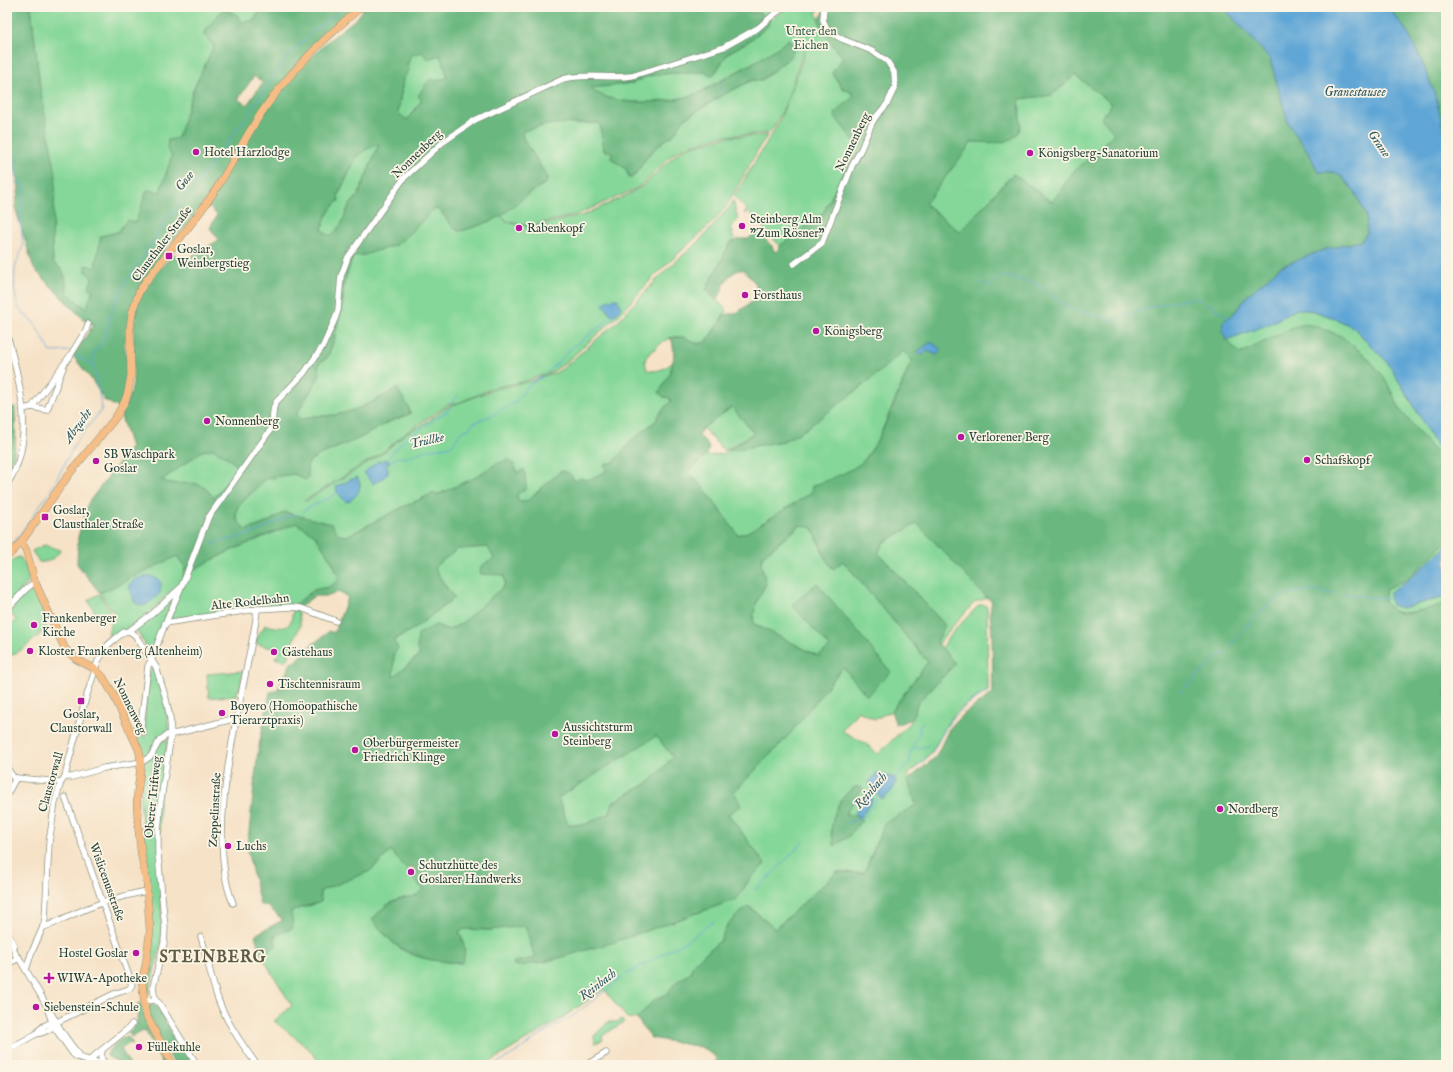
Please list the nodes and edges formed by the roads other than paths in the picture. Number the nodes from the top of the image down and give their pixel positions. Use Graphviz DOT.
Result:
graph roads {
  1 [pos="361,7"];
  2 [pos="784,7"];
  3 [pos="824,7"];
  4 [pos="794,264"];
  5 [pos="88,324"];
  6 [pos="7,334"];
  7 [pos="65,362"];
  8 [pos="32,407"];
  9 [pos="22,409"];
  10 [pos="7,484"];
  11 [pos="20,544"];
  12 [pos="8,557"];
  13 [pos="26,557"];
  14 [pos="35,582"];
  15 [pos="182,586"];
  16 [pos="7,609"];
  17 [pos="257,609"];
  18 [pos="336,621"];
  19 [pos="165,623"];
  20 [pos="129,631"];
  21 [pos="151,661"];
  22 [pos="95,669"];
  23 [pos="237,718"];
  24 [pos="143,732"];
  25 [pos="171,735"];
  26 [pos="140,763"];
  27 [pos="7,768"];
  28 [pos="16,778"];
  29 [pos="63,779"];
  30 [pos="7,794"];
  31 [pos="66,797"];
  32 [pos="147,891"];
  33 [pos="103,902"];
  34 [pos="233,903"];
  35 [pos="43,926"];
  36 [pos="7,933"];
  37 [pos="201,937"];
  38 [pos="31,954"];
  39 [pos="20,960"];
  40 [pos="7,964"];
  41 [pos="26,970"];
  42 [pos="155,1000"];
  43 [pos="144,1001"];
  44 [pos="54,1024"];
  45 [pos="132,1024"];
  46 [pos="7,1050"];
  47 [pos="102,1050"];
  48 [pos="606,1053"];
  49 [pos="88,1063"];
  50 [pos="106,1065"];
  51 [pos="173,1065"];
  52 [pos="197,1065"];
  53 [pos="256,1065"];
  54 [pos="586,1065"];
  1 -- 11 [label="main road, Clausthaler Straße"];
  2 -- 15 [label="street, Nonnenberg"];
  3 -- 4 [label="street, Nonnenberg"];
  5 -- 7 [label="street"];
  6 -- 9 [label="street"];
  7 -- 8 [label="street"];
  7 -- 8 [label="street"];
  8 -- 9 [label="street"];
  9 -- 10 [label="street"];
  11 -- 12 [label="main road, Clausthaler Straße"];
  11 -- 13 [label="main road, Nonnenweg"];
  12 -- 13 [label="main road"];
  13 -- 14 [label="main road, Nonnenweg"];
  14 -- 16 [label="street"];
  14 -- 22 [label="main road, Nonnenweg"];
  15 -- 19 [label="street"];
  15 -- 20 [label="street, Nonnenberg"];
  17 -- 18 [label="street, Alte Rodelbahn"];
  17 -- 19 [label="street, Alte Rodelbahn"];
  17 -- 23 [label="street, Zeppelinstraße"];
  19 -- 21 [label="street"];
  20 -- 21 [label="street, Oberer Triftweg"];
  20 -- 22 [label="street, Claustorwall"];
  21 -- 24 [label="street"];
  21 -- 25 [label="street, Oberer Triftweg"];
  22 -- 26 [label="main road, Nonnenweg"];
  22 -- 29 [label="street, Claustorwall"];
  23 -- 25 [label="street"];
  23 -- 34 [label="street, Zeppelinstraße"];
  25 -- 26 [label="street"];
  25 -- 42 [label="street, Oberer Triftweg"];
  26 -- 29 [label="street"];
  26 -- 32 [label="main road, Nonnenweg"];
  27 -- 28 [label="street"];
  28 -- 29 [label="street"];
  28 -- 30 [label="street"];
  29 -- 35 [label="street, Claustorwall"];
  31 -- 33 [label="street, Wislicenusstraße"];
  32 -- 33 [label="street"];
  32 -- 43 [label="main road, Nonnenweg"];
  33 -- 35 [label="street"];
  33 -- 44 [label="street, Wislicenusstraße"];
  35 -- 38 [label="street, Claustorwall"];
  36 -- 39 [label="street"];
  37 -- 53 [label="street"];
  38 -- 39 [label="street, Claustorwall"];
  38 -- 41 [label="street, Claustorwall"];
  39 -- 40 [label="street, Claustorwall"];
  39 -- 41 [label="street"];
  41 -- 44 [label="street"];
  42 -- 43 [label="street"];
  42 -- 52 [label="street"];
  43 -- 51 [label="main road, Nonnenweg"];
  44 -- 46 [label="street"];
  44 -- 49 [label="street"];
  45 -- 47 [label="street"];
  47 -- 49 [label="street"];
  47 -- 50 [label="street"];
  48 -- 54 [label="street"];
  49 -- 50 [label="street"];
}
